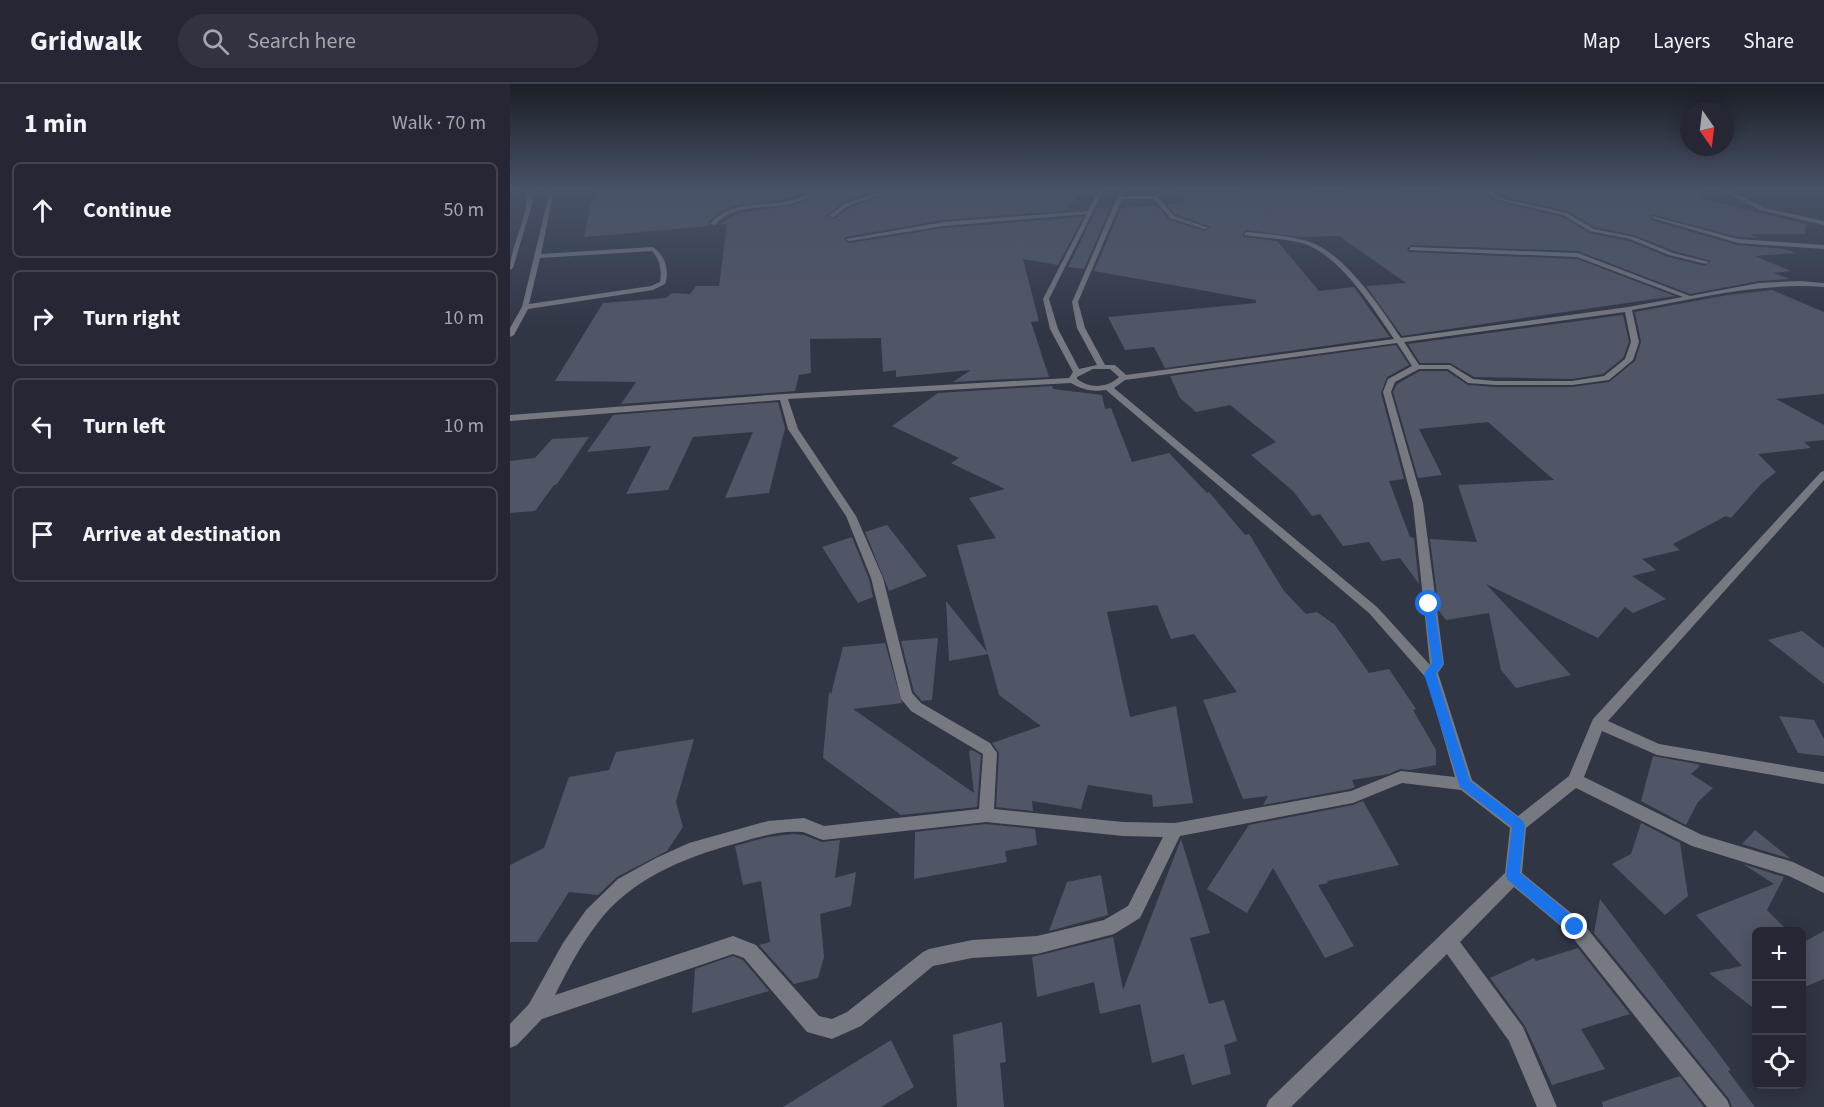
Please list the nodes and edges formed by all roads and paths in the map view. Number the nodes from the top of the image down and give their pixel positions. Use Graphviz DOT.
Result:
graph roads {
  1 [pos="519,237"];
  2 [pos="541,237"];
  3 [pos="863,237"];
  4 [pos="1078,237"];
  5 [pos="1103,237"];
  6 [pos="1264,237"];
  7 [pos="1626,237"];
  8 [pos="1722,237"];
  9 [pos="849,239"];
  10 [pos="1824,247"];
  11 [pos="1411,249"];
  12 [pos="537,256"];
  13 [pos="1706,262"];
  14 [pos="510,268"];
  15 [pos="1824,285"];
  16 [pos="1688,297"];
  17 [pos="525,307"];
  18 [pos="1628,309"];
  19 [pos="510,335"];
  20 [pos="1400,339"];
  21 [pos="1102,366"];
  22 [pos="1417,367"];
  23 [pos="1075,376"];
  24 [pos="1123,378"];
  25 [pos="1108,387"];
  26 [pos="783,397"];
  27 [pos="510,418"];
  28 [pos="1824,474"];
  29 [pos="1433,677"];
  30 [pos="1598,723"];
  31 [pos="1824,778"];
  32 [pos="1575,780"];
  33 [pos="1465,784"];
  34 [pos="986,815"];
  35 [pos="1518,825"];
  36 [pos="1175,830"];
  37 [pos="1513,876"];
  38 [pos="1824,885"];
  39 [pos="1448,941"];
  40 [pos="536,1011"];
  41 [pos="510,1038"];
  42 [pos="1276,1107"];
  43 [pos="1547,1107"];
  44 [pos="1720,1107"];
  1 -- 14 [label="street"];
  2 -- 12 [label="street"];
  3 -- 9 [label="street"];
  4 -- 23 [label="street"];
  5 -- 21 [label="street"];
  6 -- 20 [label="street"];
  7 -- 13 [label="street"];
  8 -- 10 [label="street"];
  11 -- 16 [label="street"];
  12 -- 17 [label="street"];
  12 -- 17 [label="street"];
  15 -- 16 [label="street"];
  16 -- 18 [label="street"];
  17 -- 19 [label="street"];
  18 -- 20 [label="street"];
  18 -- 22 [label="street"];
  20 -- 22 [label="street"];
  20 -- 24 [label="street"];
  21 -- 23 [label="street"];
  21 -- 24 [label="street"];
  22 -- 29 [label="street"];
  23 -- 25 [label="street"];
  23 -- 26 [label="street"];
  24 -- 25 [label="street"];
  25 -- 29 [label="street"];
  26 -- 27 [label="street"];
  26 -- 34 [label="street"];
  28 -- 30 [label="street"];
  29 -- 33 [label="street"];
  30 -- 31 [label="street"];
  30 -- 32 [label="street"];
  32 -- 35 [label="street"];
  32 -- 38 [label="street"];
  33 -- 35 [label="street"];
  33 -- 36 [label="street"];
  34 -- 36 [label="street"];
  34 -- 40 [label="street"];
  35 -- 37 [label="street"];
  36 -- 40 [label="street"];
  37 -- 39 [label="street"];
  37 -- 44 [label="street"];
  39 -- 42 [label="street"];
  39 -- 43 [label="street"];
  40 -- 41 [label="street"];
}
